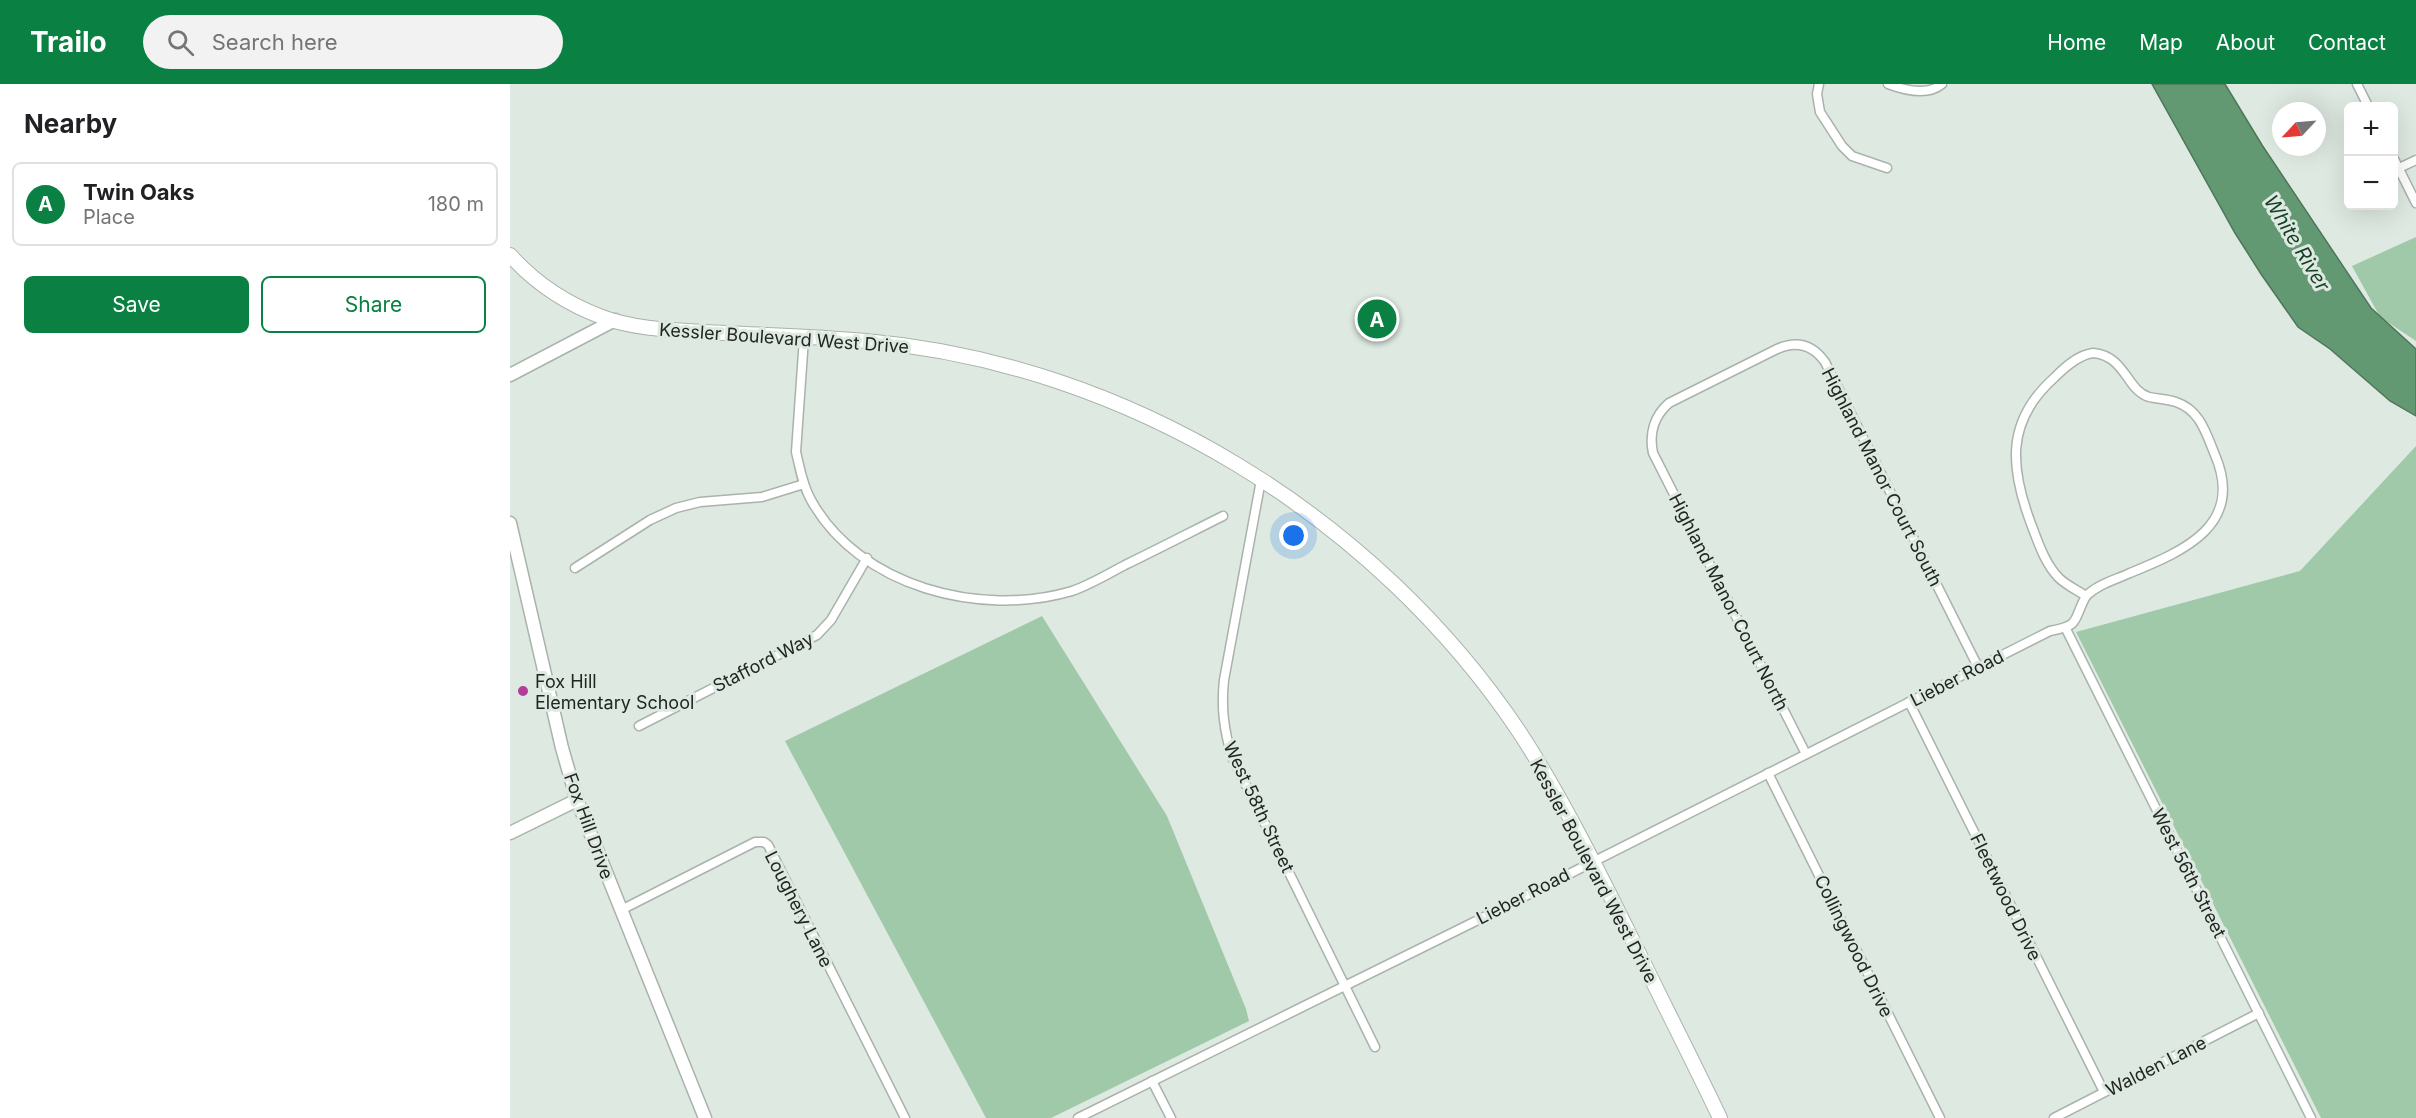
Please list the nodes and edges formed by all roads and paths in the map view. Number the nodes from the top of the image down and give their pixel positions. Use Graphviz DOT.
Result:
graph roads {
  1 [pos="1819,84"];
  2 [pos="1888,84"];
  3 [pos="1942,84"];
  4 [pos="2357,84"];
  5 [pos="2366,102"];
  6 [pos="2416,160"];
  7 [pos="1887,168"];
  8 [pos="2399,168"];
  9 [pos="2416,203"];
  10 [pos="510,255"];
  11 [pos="615,320"];
  12 [pos="804,338"];
  13 [pos="510,375"];
  14 [pos="1652,449"];
  15 [pos="1262,480"];
  16 [pos="804,484"];
  17 [pos="1223,516"];
  18 [pos="510,523"];
  19 [pos="867,558"];
  20 [pos="575,568"];
  21 [pos="2086,596"];
  22 [pos="2066,629"];
  23 [pos="1978,667"];
  24 [pos="1909,702"];
  25 [pos="639,726"];
  26 [pos="1806,754"];
  27 [pos="1768,773"];
  28 [pos="577,800"];
  29 [pos="510,833"];
  30 [pos="1593,861"];
  31 [pos="621,910"];
  32 [pos="1346,984"];
  33 [pos="2259,1013"];
  34 [pos="1375,1047"];
  35 [pos="1152,1081"];
  36 [pos="2104,1092"];
  37 [pos="705,1118"];
  38 [pos="905,1118"];
  39 [pos="1078,1118"];
  40 [pos="1171,1118"];
  41 [pos="1720,1118"];
  42 [pos="1940,1118"];
  43 [pos="2054,1118"];
  44 [pos="2311,1118"];
  1 -- 7 [label="street"];
  2 -- 3 [label="street"];
  4 -- 5 [label="street"];
  6 -- 8 [label="street"];
  8 -- 9 [label="street"];
  10 -- 11 [label="main road, Kessler Boulevard West Drive"];
  11 -- 12 [label="main road, Kessler Boulevard West Drive"];
  11 -- 13 [label="street"];
  12 -- 15 [label="main road, Kessler Boulevard West Drive"];
  12 -- 16 [label="street"];
  14 -- 23 [label="street, Highland Manor Court South"];
  14 -- 26 [label="street, Highland Manor Court North"];
  15 -- 30 [label="main road, Kessler Boulevard West Drive"];
  15 -- 32 [label="street, West 58th Street"];
  16 -- 19 [label="street"];
  16 -- 20 [label="street"];
  17 -- 19 [label="street"];
  18 -- 28 [label="street, Fox Hill Drive"];
  19 -- 25 [label="street, Stafford Way"];
  21 -- 21 [label="street"];
  21 -- 22 [label="street"];
  22 -- 23 [label="street, Lieber Road"];
  22 -- 33 [label="street, West 56th Street"];
  23 -- 24 [label="street, Lieber Road"];
  24 -- 26 [label="street, Lieber Road"];
  24 -- 36 [label="street, Fleetwood Drive"];
  26 -- 27 [label="street, Lieber Road"];
  27 -- 30 [label="street, Lieber Road"];
  27 -- 42 [label="street, Collingwood Drive"];
  28 -- 29 [label="street"];
  28 -- 31 [label="street, Fox Hill Drive"];
  30 -- 32 [label="street, Lieber Road"];
  30 -- 41 [label="main road, Kessler Boulevard West Drive"];
  31 -- 37 [label="street, Fox Hill Drive"];
  31 -- 38 [label="street, Loughery Lane"];
  32 -- 34 [label="street, West 58th Street"];
  32 -- 35 [label="street, Lieber Road"];
  33 -- 36 [label="street, Walden Lane"];
  33 -- 44 [label="street, West 56th Street"];
  35 -- 39 [label="street, Lieber Road"];
  35 -- 40 [label="street"];
  36 -- 43 [label="street, Walden Lane"];
}
